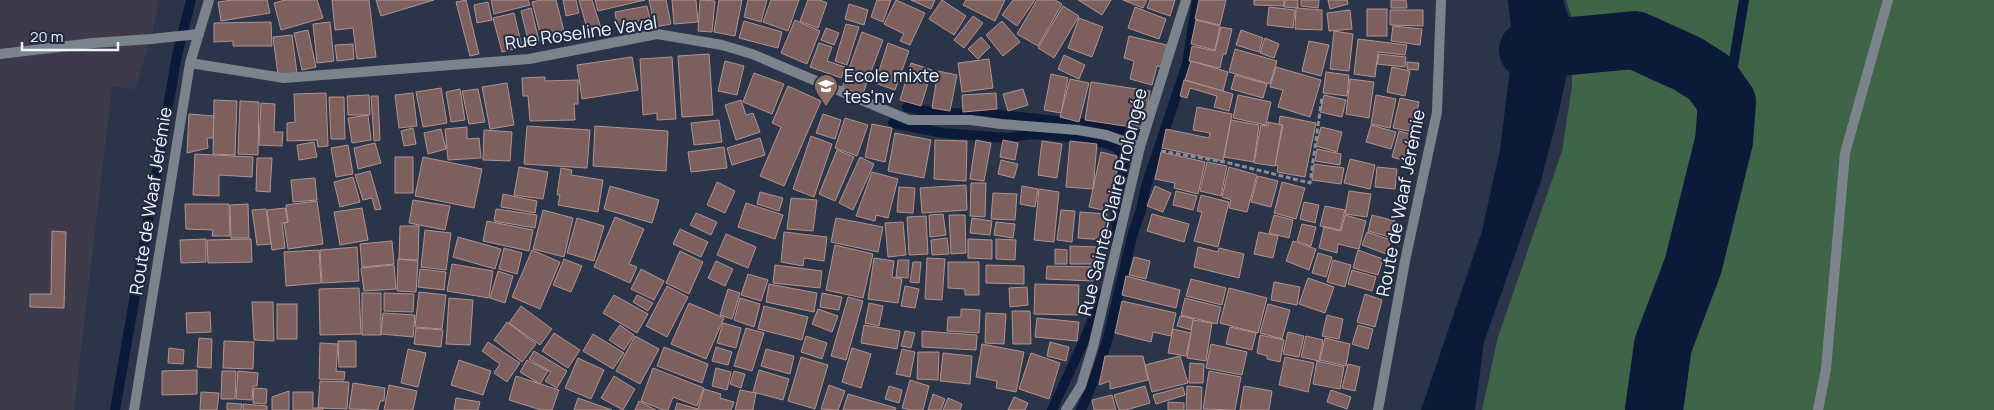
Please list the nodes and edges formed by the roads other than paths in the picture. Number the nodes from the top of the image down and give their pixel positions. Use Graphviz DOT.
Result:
graph roads {
  1 [pos="209,0"];
  2 [pos="1186,0"];
  3 [pos="1441,0"];
  4 [pos="1888,0"];
  5 [pos="199,34"];
  6 [pos="0,54"];
  7 [pos="190,63"];
  8 [pos="1140,147"];
  9 [pos="134,410"];
  10 [pos="1066,410"];
  11 [pos="1378,410"];
  12 [pos="1818,410"];
  1 -- 5 [label="street, Route de Waaf Jérémie"];
  2 -- 8 [label="street, Rue Sainte-Claire Prolongée"];
  3 -- 11 [label="street, Route de Waaf Jérémie"];
  4 -- 12 [label="street"];
  5 -- 6 [label="street"];
  5 -- 7 [label="street, Route de Waaf Jérémie"];
  7 -- 8 [label="street, Rue Roseline Vaval"];
  7 -- 9 [label="street, Route de Waaf Jérémie"];
  8 -- 10 [label="street, Rue Sainte-Claire Prolongée"];
}
